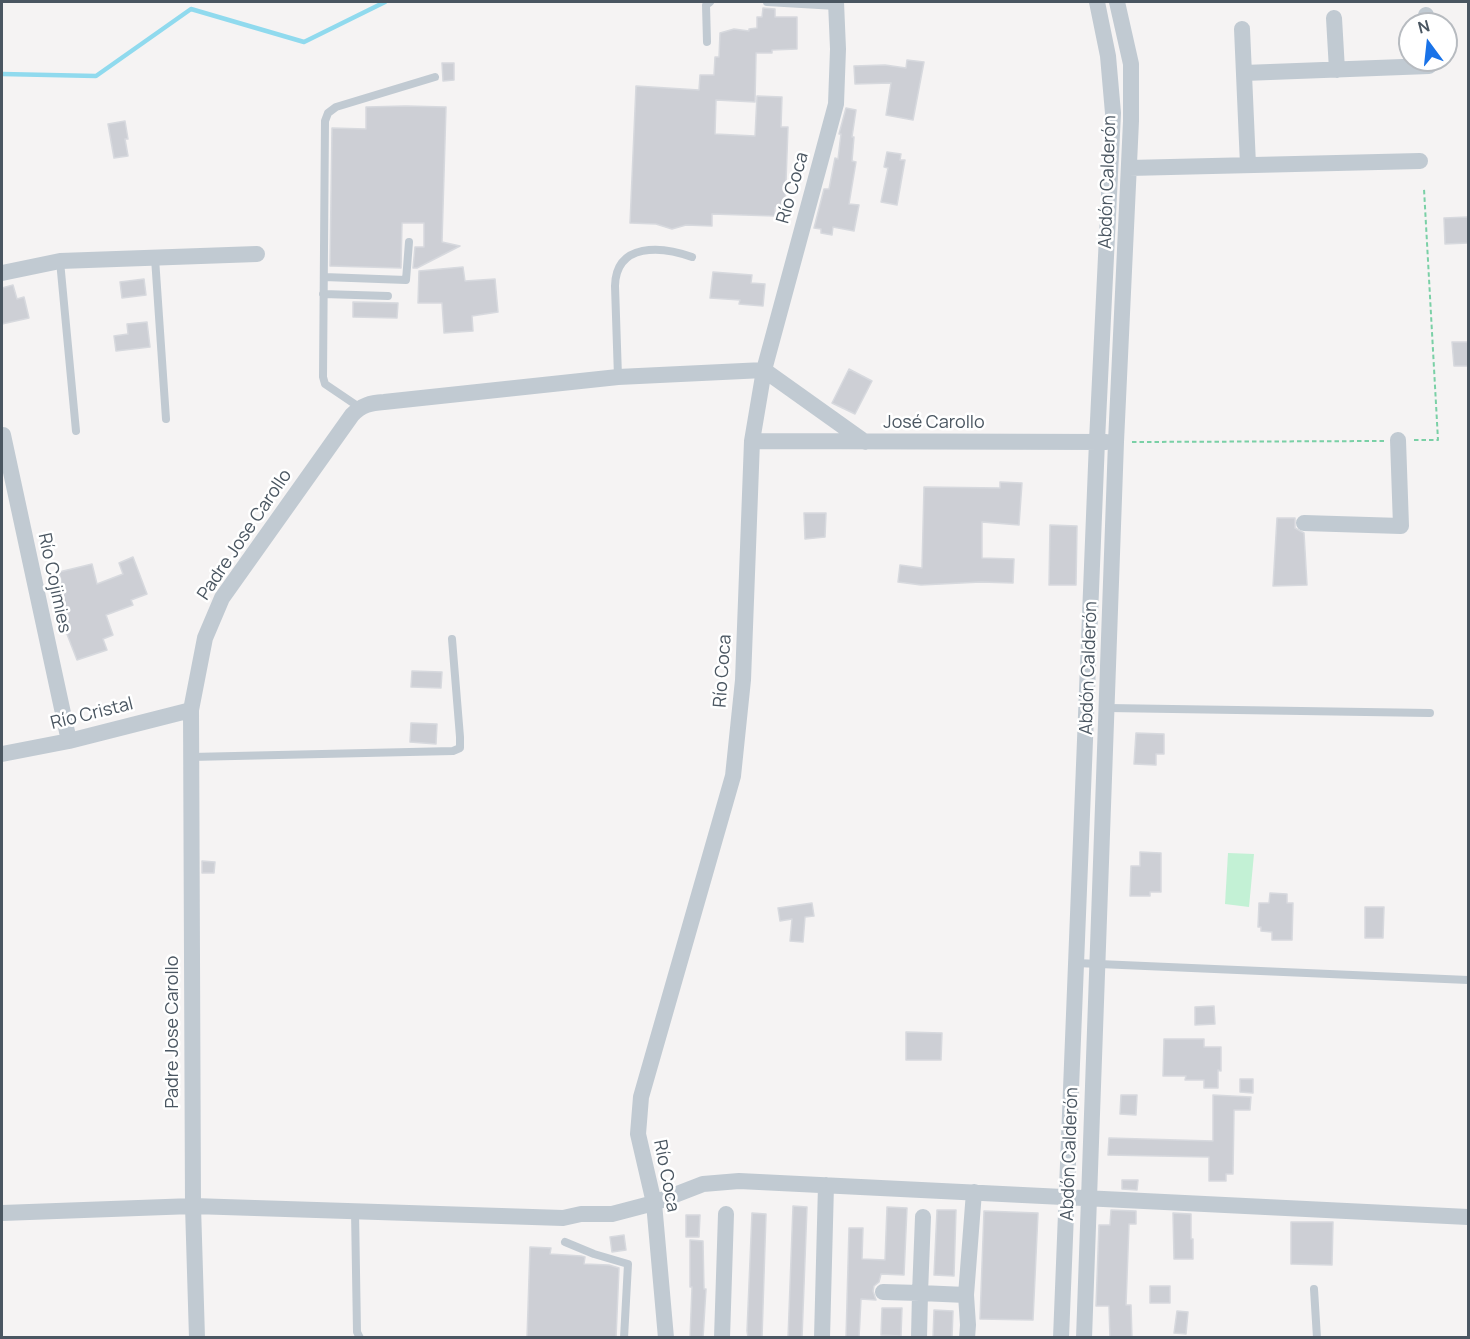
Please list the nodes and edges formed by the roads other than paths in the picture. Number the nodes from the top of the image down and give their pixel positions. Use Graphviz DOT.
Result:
graph roads {
  1 [pos="710,2"];
  2 [pos="767,2"];
  3 [pos="1097,2"];
  4 [pos="1117,2"];
  5 [pos="836,4"];
  6 [pos="1334,18"];
  7 [pos="1242,29"];
  8 [pos="707,42"];
  9 [pos="1398,67"];
  10 [pos="1337,70"];
  11 [pos="1244,73"];
  12 [pos="435,77"];
  13 [pos="1420,161"];
  14 [pos="1248,165"];
  15 [pos="1129,168"];
  16 [pos="409,242"];
  17 [pos="257,254"];
  18 [pos="155,258"];
  19 [pos="692,258"];
  20 [pos="60,261"];
  21 [pos="2,273"];
  22 [pos="324,277"];
  23 [pos="323,294"];
  24 [pos="388,296"];
  25 [pos="764,370"];
  26 [pos="618,377"];
  27 [pos="359,407"];
  28 [pos="166,419"];
  29 [pos="76,431"];
  30 [pos="2,432"];
  31 [pos="1398,440"];
  32 [pos="752,441"];
  33 [pos="1097,441"];
  34 [pos="865,442"];
  35 [pos="1116,442"];
  36 [pos="1304,523"];
  37 [pos="452,639"];
  38 [pos="1108,708"];
  39 [pos="191,710"];
  40 [pos="1430,713"];
  41 [pos="69,741"];
  42 [pos="2,754"];
  43 [pos="191,757"];
  44 [pos="1076,963"];
  45 [pos="1097,964"];
  46 [pos="1468,980"];
  47 [pos="826,1185"];
  48 [pos="974,1192"];
  49 [pos="1067,1197"];
  50 [pos="1088,1198"];
  51 [pos="654,1203"];
  52 [pos="193,1206"];
  53 [pos="355,1212"];
  54 [pos="2,1213"];
  55 [pos="726,1214"];
  56 [pos="923,1216"];
  57 [pos="1468,1217"];
  58 [pos="565,1242"];
  59 [pos="1314,1288"];
  60 [pos="883,1292"];
  61 [pos="920,1293"];
  62 [pos="966,1295"];
  63 [pos="197,1338"];
  64 [pos="360,1338"];
  65 [pos="624,1338"];
  66 [pos="666,1338"];
  67 [pos="722,1338"];
  68 [pos="822,1338"];
  69 [pos="919,1338"];
  70 [pos="967,1338"];
  71 [pos="1061,1338"];
  72 [pos="1084,1338"];
  73 [pos="1317,1338"];
  1 -- 8 [label="lane"];
  2 -- 5 [label="lane"];
  3 -- 33 [label="street, Abdón Calderón"];
  4 -- 15 [label="street, Abdón Calderón"];
  5 -- 25 [label="street, Río Coca"];
  6 -- 10 [label="street"];
  7 -- 11 [label="street"];
  9 -- 10 [label="street"];
  10 -- 11 [label="street"];
  11 -- 14 [label="street"];
  12 -- 22 [label="lane"];
  13 -- 14 [label="street"];
  14 -- 15 [label="street"];
  15 -- 35 [label="street, Abdón Calderón"];
  16 -- 22 [label="lane"];
  17 -- 18 [label="street"];
  18 -- 20 [label="street"];
  18 -- 28 [label="lane"];
  19 -- 26 [label="lane"];
  20 -- 21 [label="street"];
  20 -- 29 [label="lane"];
  22 -- 23 [label="lane"];
  23 -- 24 [label="lane"];
  23 -- 27 [label="lane"];
  25 -- 26 [label="street"];
  25 -- 32 [label="street, Río Coca"];
  25 -- 34 [label="street"];
  26 -- 27 [label="street"];
  27 -- 39 [label="street, Padre Jose Carollo"];
  30 -- 41 [label="street, Río Cojimies"];
  31 -- 36 [label="street"];
  32 -- 34 [label="street, José Carollo"];
  32 -- 51 [label="street, Río Coca"];
  33 -- 34 [label="street, José Carollo"];
  33 -- 35 [label="street, José Carollo"];
  33 -- 44 [label="street, Abdón Calderón"];
  35 -- 38 [label="street, Abdón Calderón"];
  37 -- 43 [label="lane"];
  38 -- 40 [label="lane"];
  38 -- 45 [label="street, Abdón Calderón"];
  39 -- 41 [label="street, Río Cristal"];
  39 -- 43 [label="street, Padre Jose Carollo"];
  41 -- 42 [label="street, Río Cristal"];
  43 -- 52 [label="street, Padre Jose Carollo"];
  44 -- 45 [label="lane"];
  44 -- 49 [label="street, Abdón Calderón"];
  45 -- 46 [label="lane"];
  45 -- 50 [label="street, Abdón Calderón"];
  47 -- 48 [label="street"];
  47 -- 51 [label="street"];
  47 -- 68 [label="street"];
  48 -- 49 [label="street"];
  48 -- 62 [label="street"];
  49 -- 50 [label="street"];
  49 -- 71 [label="street, Abdón Calderón"];
  50 -- 57 [label="street"];
  50 -- 72 [label="street, Abdón Calderón"];
  51 -- 53 [label="street"];
  51 -- 66 [label="street, Río Coca"];
  52 -- 53 [label="street"];
  52 -- 54 [label="street"];
  52 -- 63 [label="street, Padre Jose Carollo"];
  53 -- 64 [label="lane"];
  55 -- 67 [label="street"];
  56 -- 61 [label="street"];
  58 -- 65 [label="lane"];
  59 -- 73 [label="lane"];
  60 -- 61 [label="street"];
  61 -- 62 [label="street"];
  61 -- 69 [label="street"];
  62 -- 70 [label="street"];
}
